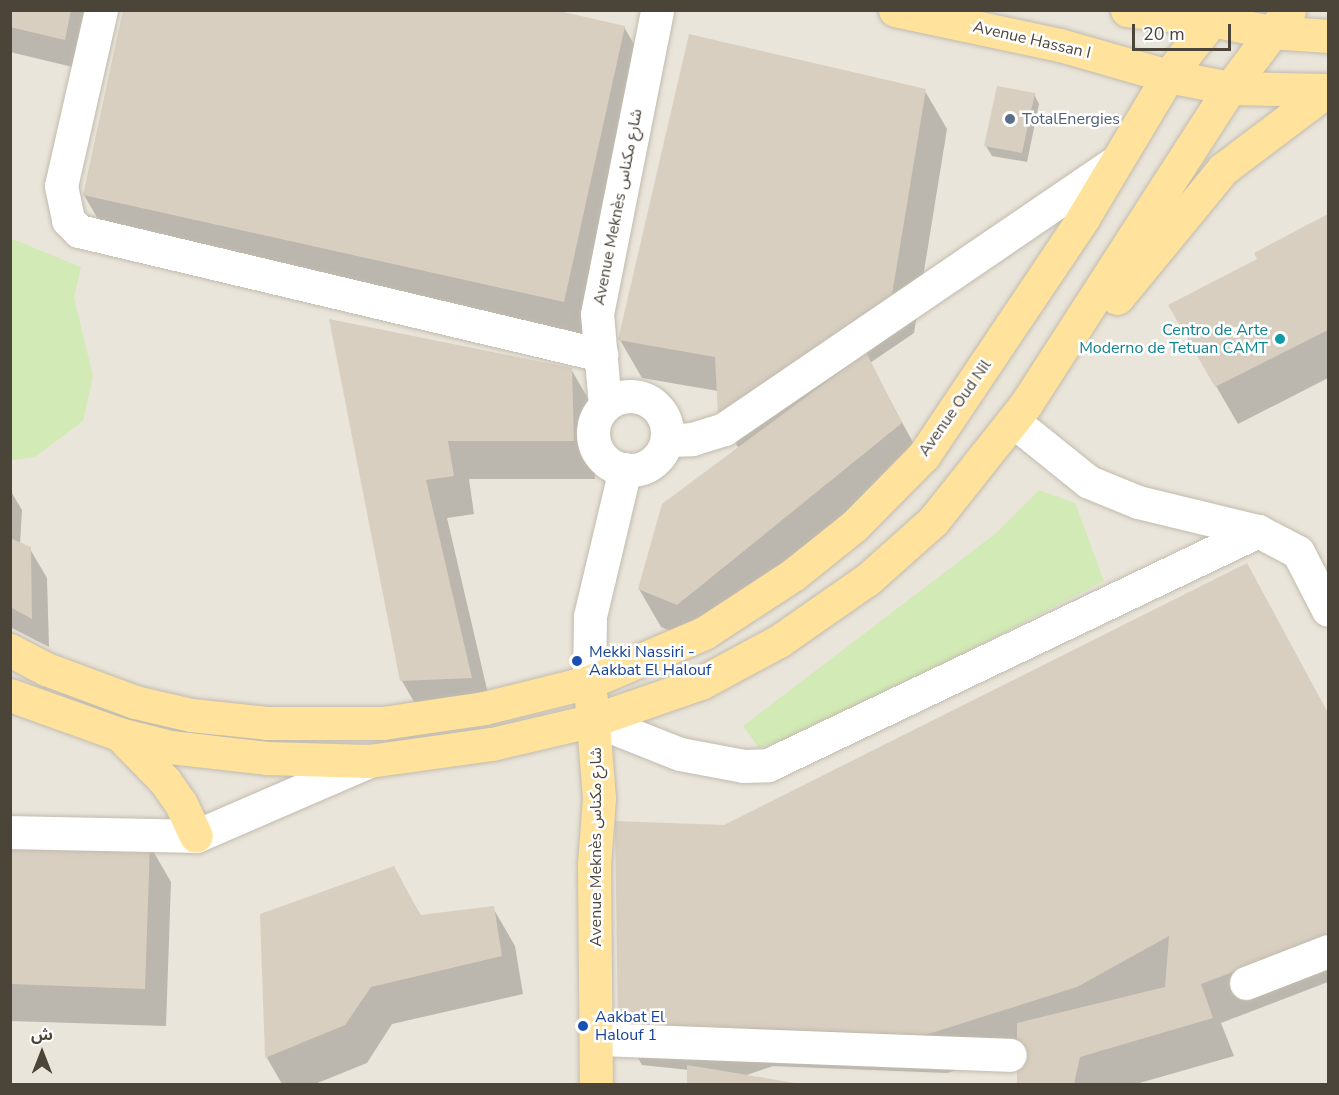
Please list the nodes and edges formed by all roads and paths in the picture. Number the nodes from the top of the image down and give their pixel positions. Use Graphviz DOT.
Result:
graph roads {
  1 [pos="101,10"];
  2 [pos="657,10"];
  3 [pos="895,10"];
  4 [pos="1127,10"];
  5 [pos="1218,15"];
  6 [pos="1280,22"];
  7 [pos="1329,36"];
  8 [pos="1168,76"];
  9 [pos="1230,88"];
  10 [pos="1328,90"];
  11 [pos="1111,165"];
  12 [pos="601,355"];
  13 [pos="605,405"];
  14 [pos="1020,412"];
  15 [pos="669,440"];
  16 [pos="625,470"];
  17 [pos="1258,531"];
  18 [pos="1317,567"];
  19 [pos="1329,610"];
  20 [pos="10,650"];
  21 [pos="589,682"];
  22 [pos="10,695"];
  23 [pos="594,720"];
  24 [pos="119,734"];
  25 [pos="369,761"];
  26 [pos="10,832"];
  27 [pos="196,836"];
  28 [pos="1329,951"];
  29 [pos="1246,983"];
  30 [pos="597,1039"];
  31 [pos="1010,1055"];
  32 [pos="596,1084"];
  1 -- 12 [label="street"];
  2 -- 12 [label="street, Avenue Meknès شارع مكناس"];
  3 -- 8 [label="main road, Avenue Hassan I"];
  4 -- 5 [label="main road"];
  5 -- 6 [label="main road"];
  5 -- 8 [label="main road, Avenue Oud Nil"];
  6 -- 7 [label="main road"];
  6 -- 9 [label="main road"];
  8 -- 9 [label="main road, Avenue Hassan I"];
  8 -- 11 [label="main road, Avenue Oud Nil"];
  9 -- 10 [label="main road, Avenue Hassan I"];
  9 -- 14 [label="main road"];
  10 -- 14 [label="main road"];
  11 -- 15 [label="street"];
  11 -- 21 [label="main road, Avenue Oud Nil"];
  12 -- 13 [label="street, Avenue Meknès شارع مكناس"];
  13 -- 15 [label="street"];
  13 -- 16 [label="street"];
  14 -- 17 [label="street"];
  14 -- 23 [label="main road"];
  15 -- 16 [label="street"];
  16 -- 21 [label="street, Avenue Meknès شارع مكناس"];
  17 -- 18 [label="street"];
  17 -- 23 [label="street"];
  18 -- 19 [label="street"];
  20 -- 21 [label="main road, Avenue Oud Nil"];
  21 -- 23 [label="main road, Avenue Meknès شارع مكناس"];
  22 -- 24 [label="main road"];
  23 -- 25 [label="main road"];
  23 -- 30 [label="main road, Avenue Meknès شارع مكناس"];
  24 -- 25 [label="main road"];
  24 -- 27 [label="main road"];
  25 -- 27 [label="street"];
  26 -- 27 [label="street"];
  28 -- 29 [label="street"];
  30 -- 31 [label="street"];
  30 -- 32 [label="main road, Avenue Meknès شارع مكناس"];
}
